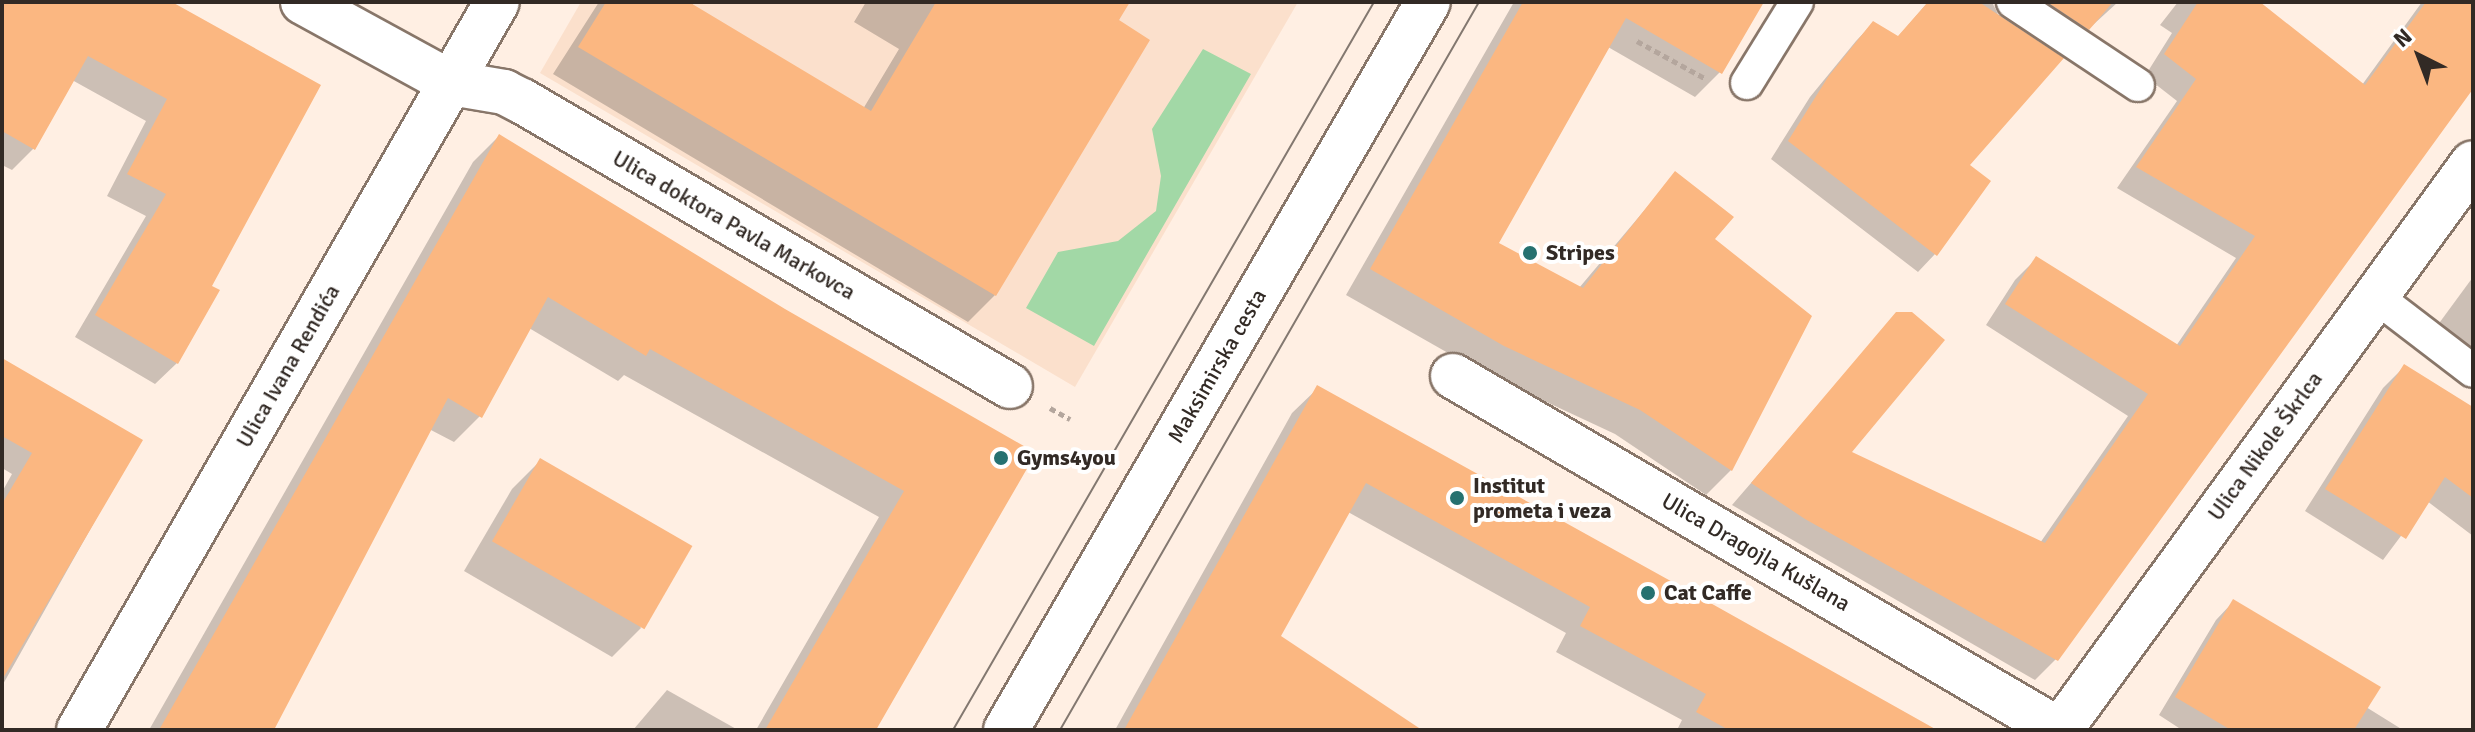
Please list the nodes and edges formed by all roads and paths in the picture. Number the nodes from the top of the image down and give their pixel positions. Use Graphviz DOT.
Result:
graph roads {
  1 [pos="303,2"];
  2 [pos="497,2"];
  3 [pos="1428,2"];
  4 [pos="1797,2"];
  5 [pos="2013,2"];
  6 [pos="1637,41"];
  7 [pos="451,83"];
  8 [pos="1747,83"];
  9 [pos="2138,85"];
  10 [pos="2473,163"];
  11 [pos="2375,296"];
  12 [pos="2473,371"];
  13 [pos="1453,376"];
  14 [pos="1010,386"];
  15 [pos="79,730"];
  16 [pos="1006,730"];
  17 [pos="2060,730"];
  1 -- 7 [label="street, Ulica doktora Pavla Markovca"];
  2 -- 7 [label="street, Ulica Ivana Rendića"];
  3 -- 16 [label="street, Maksimirska cesta"];
  4 -- 8 [label="lane"];
  5 -- 9 [label="lane"];
  6 -- 8 [label="path"];
  7 -- 14 [label="street, Ulica doktora Pavla Markovca"];
  7 -- 15 [label="street, Ulica Ivana Rendića"];
  10 -- 11 [label="street, Ulica Nikole Škrlca"];
  11 -- 12 [label="lane"];
  11 -- 17 [label="street, Ulica Nikole Škrlca"];
  13 -- 17 [label="street, Ulica Dragojla Kušlana"];
}
